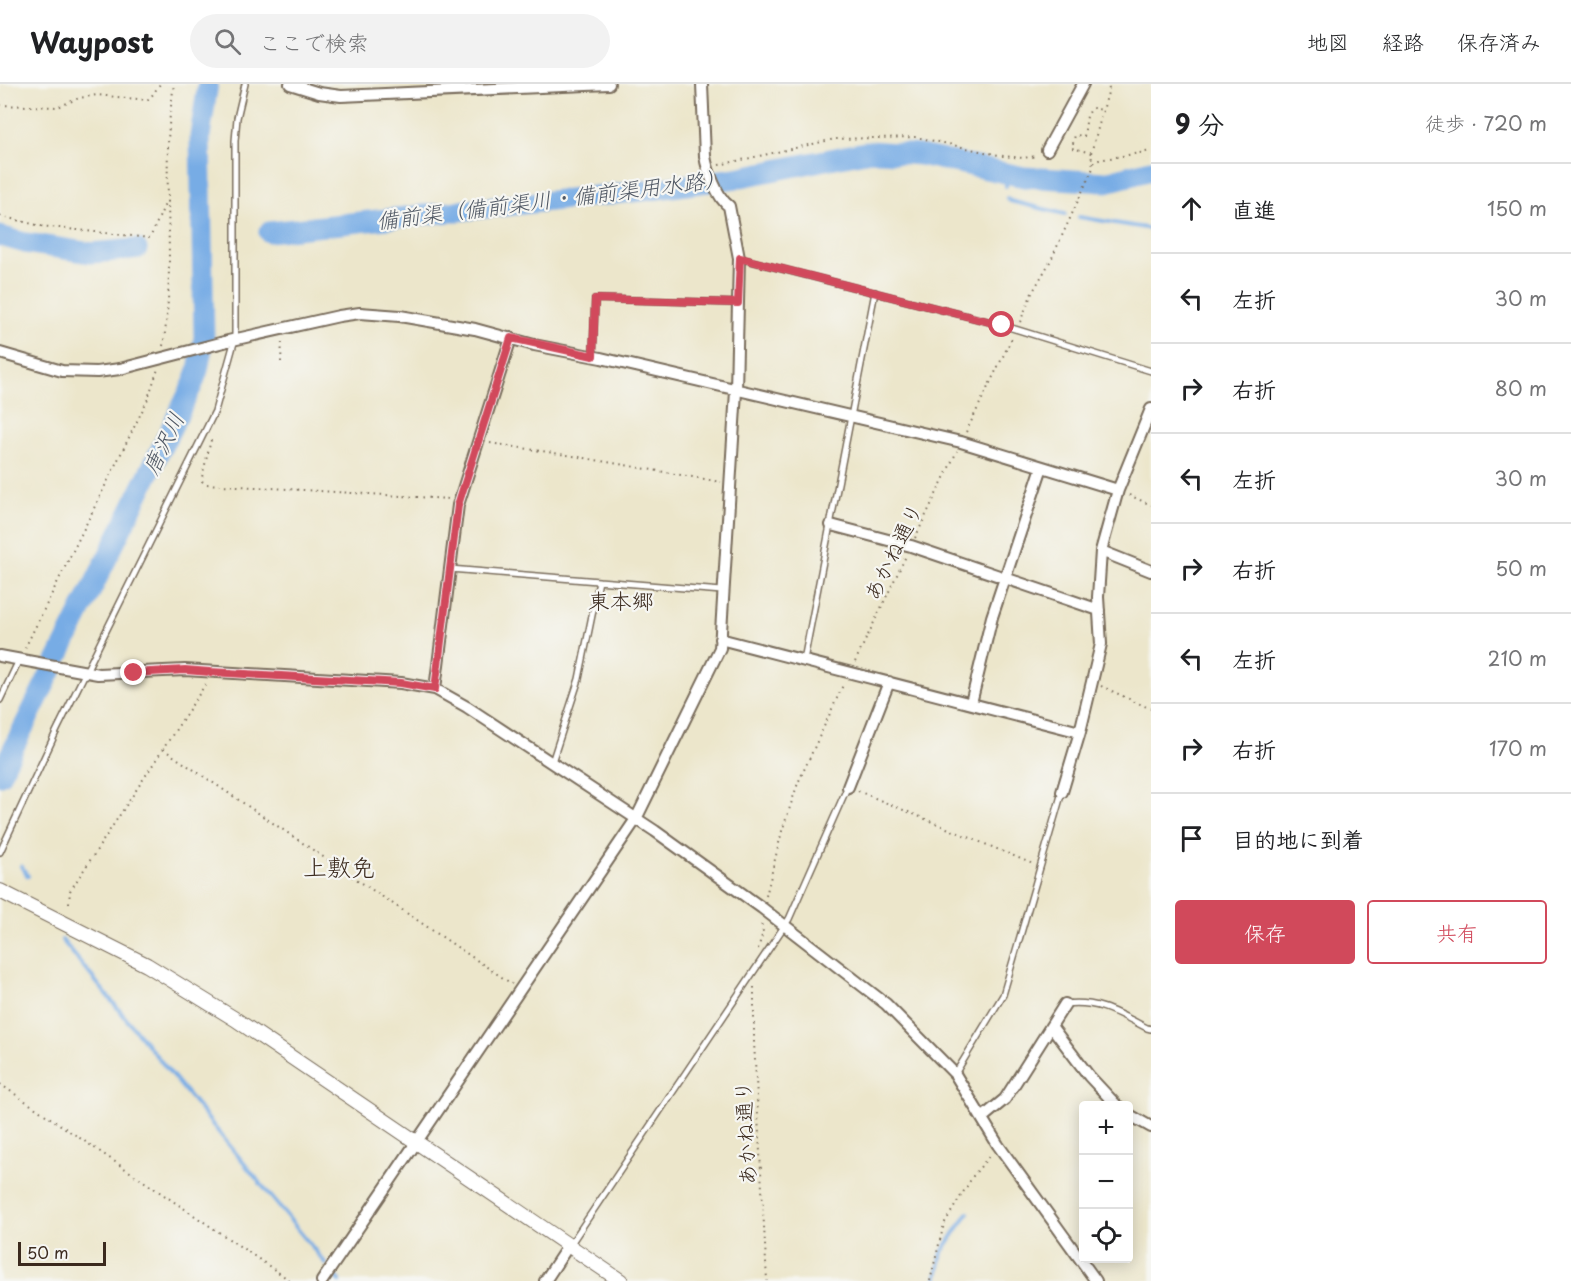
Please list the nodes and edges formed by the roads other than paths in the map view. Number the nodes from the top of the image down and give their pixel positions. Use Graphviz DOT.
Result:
graph roads {
  1 [pos="245,84"];
  2 [pos="290,84"];
  3 [pos="609,84"];
  4 [pos="702,84"];
  5 [pos="1083,84"];
  6 [pos="1047,150"];
  7 [pos="740,258"];
  8 [pos="875,292"];
  9 [pos="738,303"];
  10 [pos="511,338"];
  11 [pos="231,340"];
  12 [pos="0,353"];
  13 [pos="593,356"];
  14 [pos="1151,371"];
  15 [pos="736,391"];
  16 [pos="1151,409"];
  17 [pos="850,418"];
  18 [pos="1042,467"];
  19 [pos="1118,490"];
  20 [pos="831,525"];
  21 [pos="1101,551"];
  22 [pos="450,569"];
  23 [pos="1151,571"];
  24 [pos="1004,578"];
  25 [pos="599,581"];
  26 [pos="722,591"];
  27 [pos="1099,610"];
  28 [pos="720,639"];
  29 [pos="0,656"];
  30 [pos="22,660"];
  31 [pos="804,660"];
  32 [pos="83,672"];
  33 [pos="889,682"];
  34 [pos="435,689"];
  35 [pos="0,700"];
  36 [pos="971,703"];
  37 [pos="1080,732"];
  38 [pos="552,762"];
  39 [pos="848,787"];
  40 [pos="1062,792"];
  41 [pos="636,819"];
  42 [pos="0,852"];
  43 [pos="0,891"];
  44 [pos="784,925"];
  45 [pos="1065,1004"];
  46 [pos="1051,1026"];
  47 [pos="1151,1029"];
  48 [pos="955,1074"];
  49 [pos="1112,1101"];
  50 [pos="1133,1117"];
  51 [pos="982,1118"];
  52 [pos="1151,1127"];
  53 [pos="418,1142"];
  54 [pos="568,1246"];
  55 [pos="322,1281"];
  56 [pos="545,1281"];
  57 [pos="621,1281"];
  58 [pos="1096,1281"];
  1 -- 11 [label="lane"];
  2 -- 3 [label="street"];
  4 -- 7 [label="street"];
  5 -- 6 [label="street"];
  7 -- 8 [label="lane"];
  7 -- 9 [label="street"];
  8 -- 14 [label="lane"];
  8 -- 17 [label="lane"];
  9 -- 13 [label="lane"];
  9 -- 15 [label="street"];
  10 -- 11 [label="street"];
  10 -- 13 [label="street"];
  10 -- 22 [label="street"];
  11 -- 12 [label="street"];
  11 -- 32 [label="lane"];
  13 -- 15 [label="street"];
  15 -- 17 [label="street"];
  15 -- 26 [label="street"];
  16 -- 19 [label="street"];
  17 -- 18 [label="street"];
  17 -- 20 [label="lane"];
  18 -- 19 [label="street"];
  18 -- 24 [label="street"];
  19 -- 21 [label="street"];
  20 -- 24 [label="street"];
  20 -- 31 [label="lane"];
  21 -- 23 [label="street"];
  21 -- 27 [label="street"];
  22 -- 25 [label="lane"];
  22 -- 34 [label="street"];
  24 -- 27 [label="street"];
  24 -- 36 [label="street"];
  25 -- 26 [label="lane"];
  25 -- 38 [label="lane"];
  26 -- 28 [label="street"];
  27 -- 37 [label="street"];
  28 -- 31 [label="street"];
  28 -- 41 [label="street"];
  29 -- 30 [label="street"];
  30 -- 32 [label="street"];
  30 -- 35 [label="lane"];
  31 -- 33 [label="street"];
  32 -- 34 [label="street"];
  32 -- 42 [label="lane"];
  33 -- 36 [label="street"];
  33 -- 39 [label="street"];
  34 -- 38 [label="street"];
  36 -- 37 [label="street"];
  37 -- 40 [label="street"];
  38 -- 41 [label="street"];
  39 -- 44 [label="lane"];
  40 -- 48 [label="lane"];
  41 -- 44 [label="street"];
  41 -- 53 [label="street"];
  43 -- 53 [label="street"];
  44 -- 48 [label="street"];
  44 -- 54 [label="lane"];
  45 -- 46 [label="street"];
  45 -- 47 [label="lane"];
  46 -- 49 [label="street"];
  46 -- 51 [label="street"];
  48 -- 51 [label="street"];
  50 -- 52 [label="street"];
  51 -- 58 [label="street"];
  53 -- 54 [label="street"];
  53 -- 55 [label="street"];
  54 -- 56 [label="street"];
  54 -- 57 [label="street"];
}
